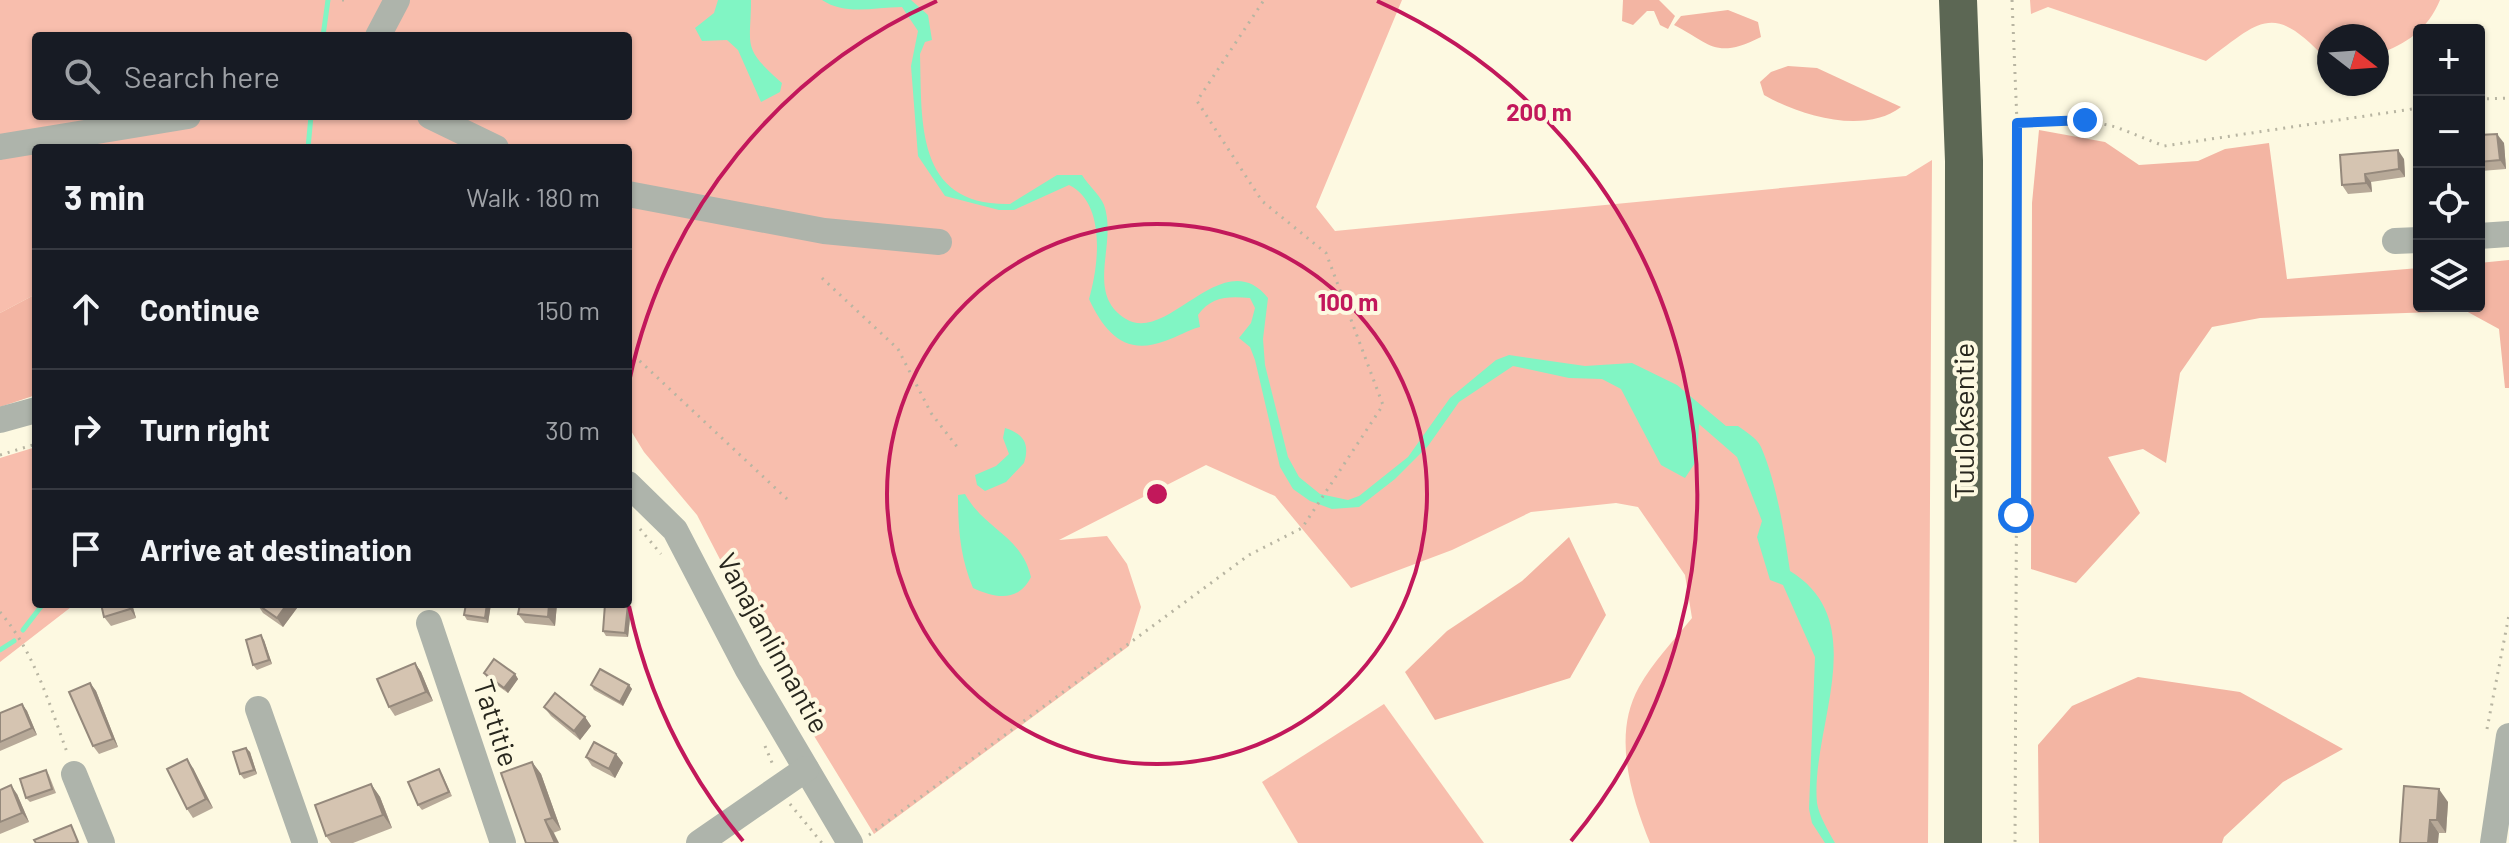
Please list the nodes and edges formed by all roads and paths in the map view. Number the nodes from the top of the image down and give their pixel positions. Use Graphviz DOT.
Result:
graph roads {
  1 [pos="397,0"];
  2 [pos="1264,0"];
  3 [pos="1958,0"];
  4 [pos="2012,0"];
  5 [pos="380,32"];
  6 [pos="2509,98"];
  7 [pos="2485,99"];
  8 [pos="2413,109"];
  9 [pos="164,120"];
  10 [pos="438,120"];
  11 [pos="2017,123"];
  12 [pos="488,144"];
  13 [pos="0,147"];
  14 [pos="632,195"];
  15 [pos="2509,234"];
  16 [pos="2485,236"];
  17 [pos="939,242"];
  18 [pos="822,278"];
  19 [pos="632,354"];
  20 [pos="32,411"];
  21 [pos="0,420"];
  22 [pos="32,445"];
  23 [pos="958,448"];
  24 [pos="0,455"];
  25 [pos="632,488"];
  26 [pos="787,499"];
  27 [pos="639,527"];
  28 [pos="665,560"];
  29 [pos="0,612"];
  30 [pos="429,623"];
  31 [pos="258,709"];
  32 [pos="2509,736"];
  33 [pos="806,769"];
  34 [pos="74,774"];
  35 [pos="102,843"];
  36 [pos="305,843"];
  37 [pos="503,843"];
  38 [pos="699,843"];
  39 [pos="850,843"];
  40 [pos="858,843"];
  41 [pos="1963,843"];
  42 [pos="2015,843"];
  43 [pos="2493,843"];
  1 -- 5 [label="street"];
  2 -- 40 [label="path"];
  3 -- 41 [label="highway, Tuuloksentie"];
  4 -- 11 [label="path"];
  6 -- 7 [label="path"];
  8 -- 11 [label="path"];
  9 -- 13 [label="street"];
  10 -- 12 [label="street"];
  11 -- 42 [label="path"];
  14 -- 17 [label="street"];
  15 -- 16 [label="street"];
  18 -- 23 [label="path"];
  19 -- 26 [label="path"];
  20 -- 21 [label="street"];
  22 -- 24 [label="path"];
  25 -- 33 [label="street, Vanajanlinnantie"];
  27 -- 28 [label="path"];
  29 -- 34 [label="path"];
  30 -- 37 [label="street, Tattitie"];
  31 -- 36 [label="street"];
  32 -- 43 [label="street"];
  33 -- 38 [label="street"];
  33 -- 39 [label="street, Vanajanlinnantie"];
  34 -- 35 [label="street"];
}
